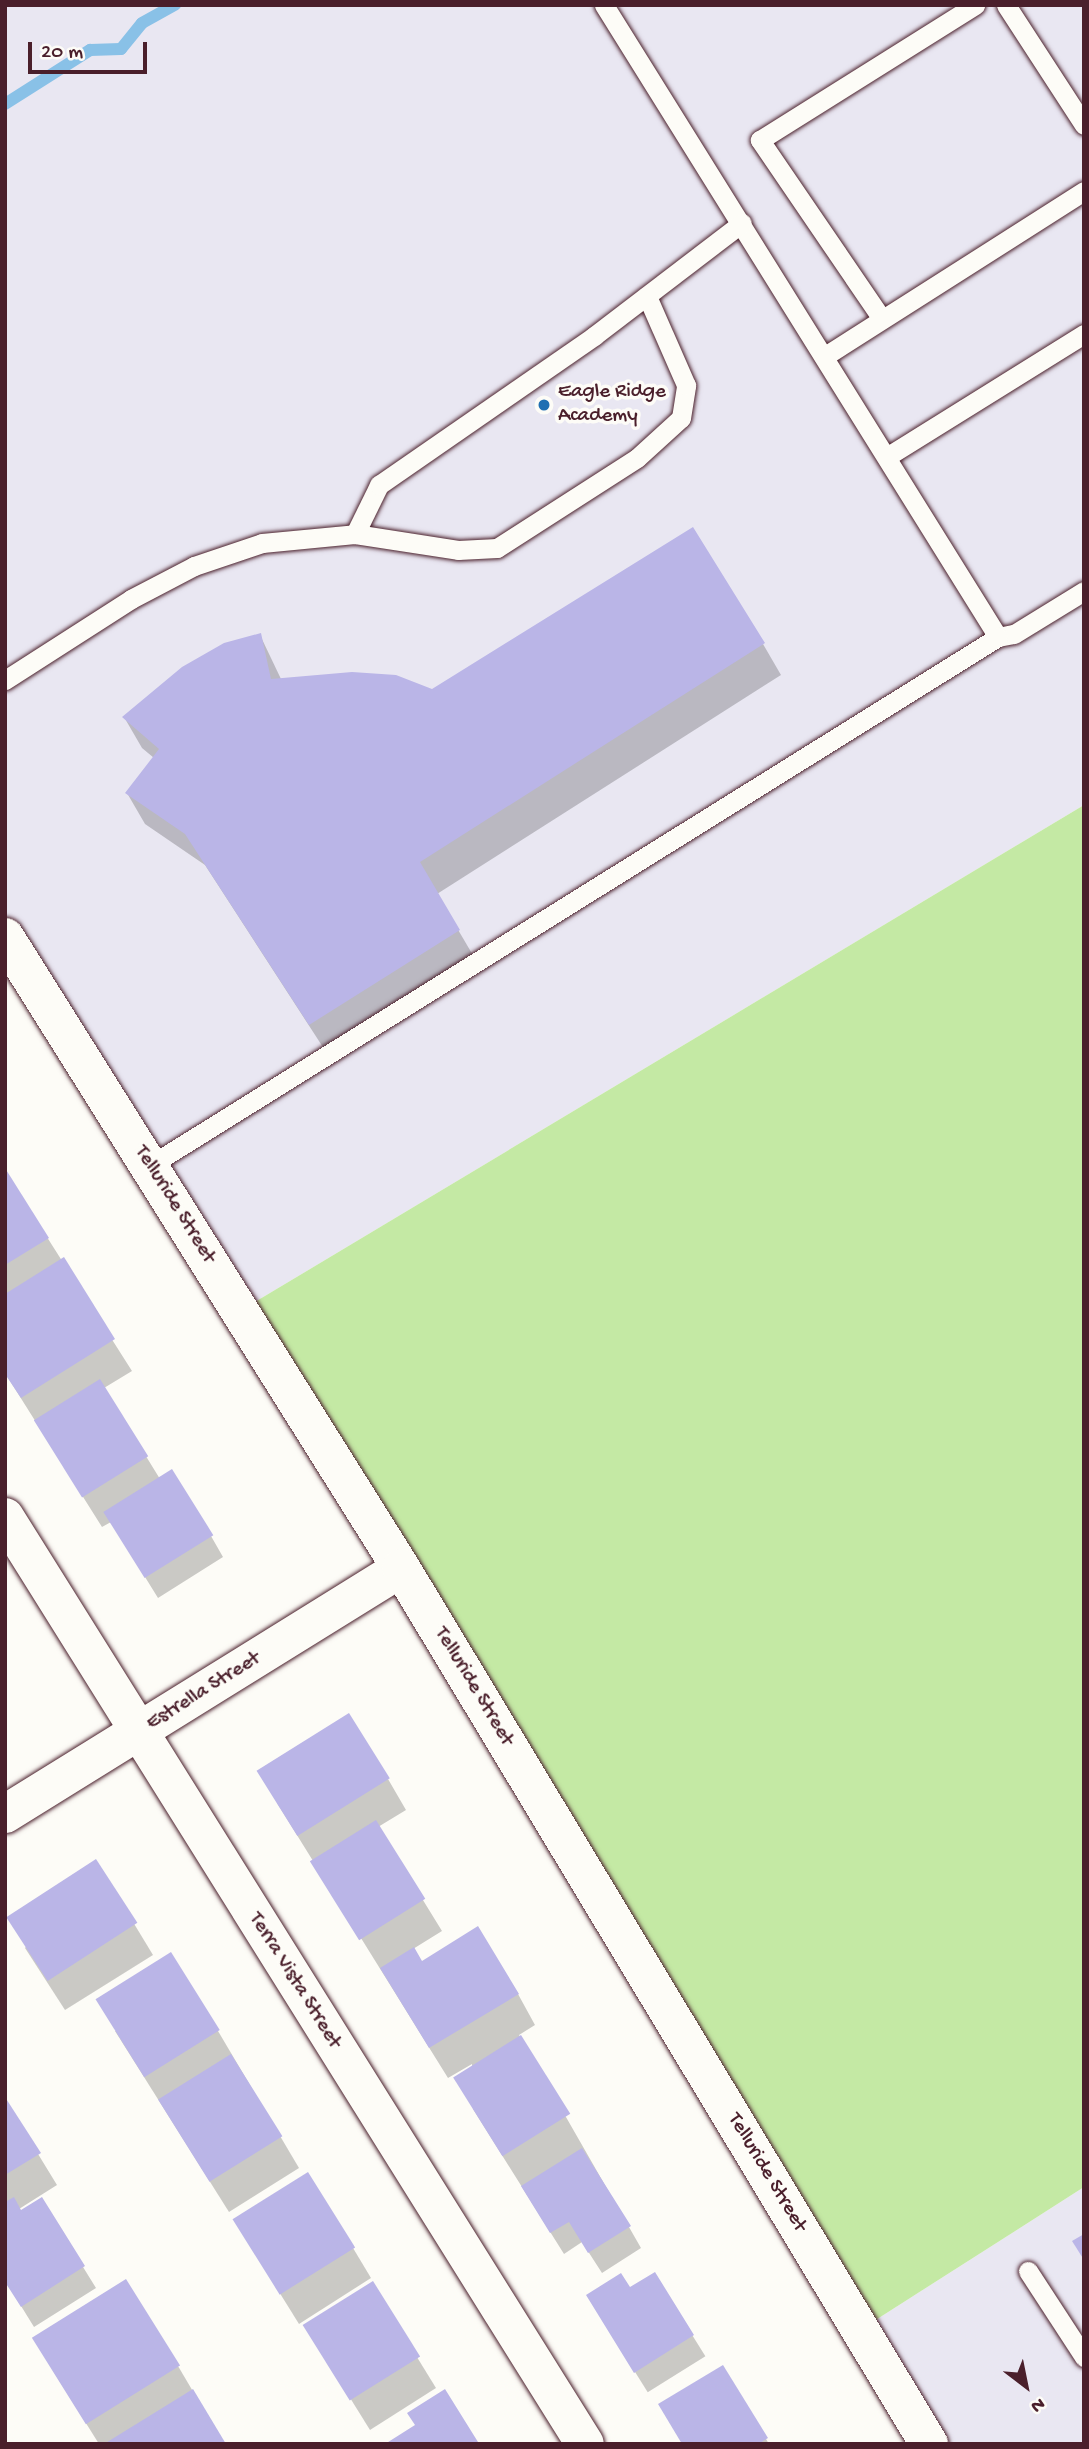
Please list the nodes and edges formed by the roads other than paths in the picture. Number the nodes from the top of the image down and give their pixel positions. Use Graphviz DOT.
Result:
graph roads {
  1 [pos="604,5"];
  2 [pos="975,5"];
  3 [pos="1006,5"];
  4 [pos="1084,125"];
  5 [pos="1084,191"];
  6 [pos="742,223"];
  7 [pos="647,296"];
  8 [pos="882,319"];
  9 [pos="1084,334"];
  10 [pos="825,356"];
  11 [pos="888,456"];
  12 [pos="355,534"];
  13 [pos="1084,590"];
  14 [pos="998,637"];
  15 [pos="5,680"];
  16 [pos="5,937"];
  17 [pos="149,1166"];
  18 [pos="5,1517"];
  19 [pos="401,1568"];
  20 [pos="138,1734"];
  21 [pos="5,1814"];
  22 [pos="1028,2271"];
  23 [pos="1084,2357"];
  24 [pos="585,2444"];
  25 [pos="929,2444"];
  1 -- 6 [label="lane"];
  2 -- 8 [label="lane"];
  3 -- 4 [label="lane"];
  5 -- 8 [label="lane"];
  6 -- 7 [label="lane"];
  6 -- 10 [label="lane"];
  7 -- 12 [label="lane"];
  7 -- 12 [label="lane"];
  8 -- 10 [label="lane"];
  9 -- 11 [label="lane"];
  10 -- 11 [label="lane"];
  11 -- 14 [label="lane"];
  12 -- 15 [label="lane"];
  13 -- 14 [label="lane"];
  14 -- 17 [label="lane"];
  16 -- 17 [label="street, Telluride Street"];
  17 -- 19 [label="street, Telluride Street"];
  18 -- 20 [label="street, Terra Vista Street"];
  19 -- 20 [label="street, Estrella Street"];
  19 -- 25 [label="street, Telluride Street"];
  20 -- 21 [label="street, Estrella Street"];
  20 -- 24 [label="street, Terra Vista Street"];
  22 -- 23 [label="lane"];
}
